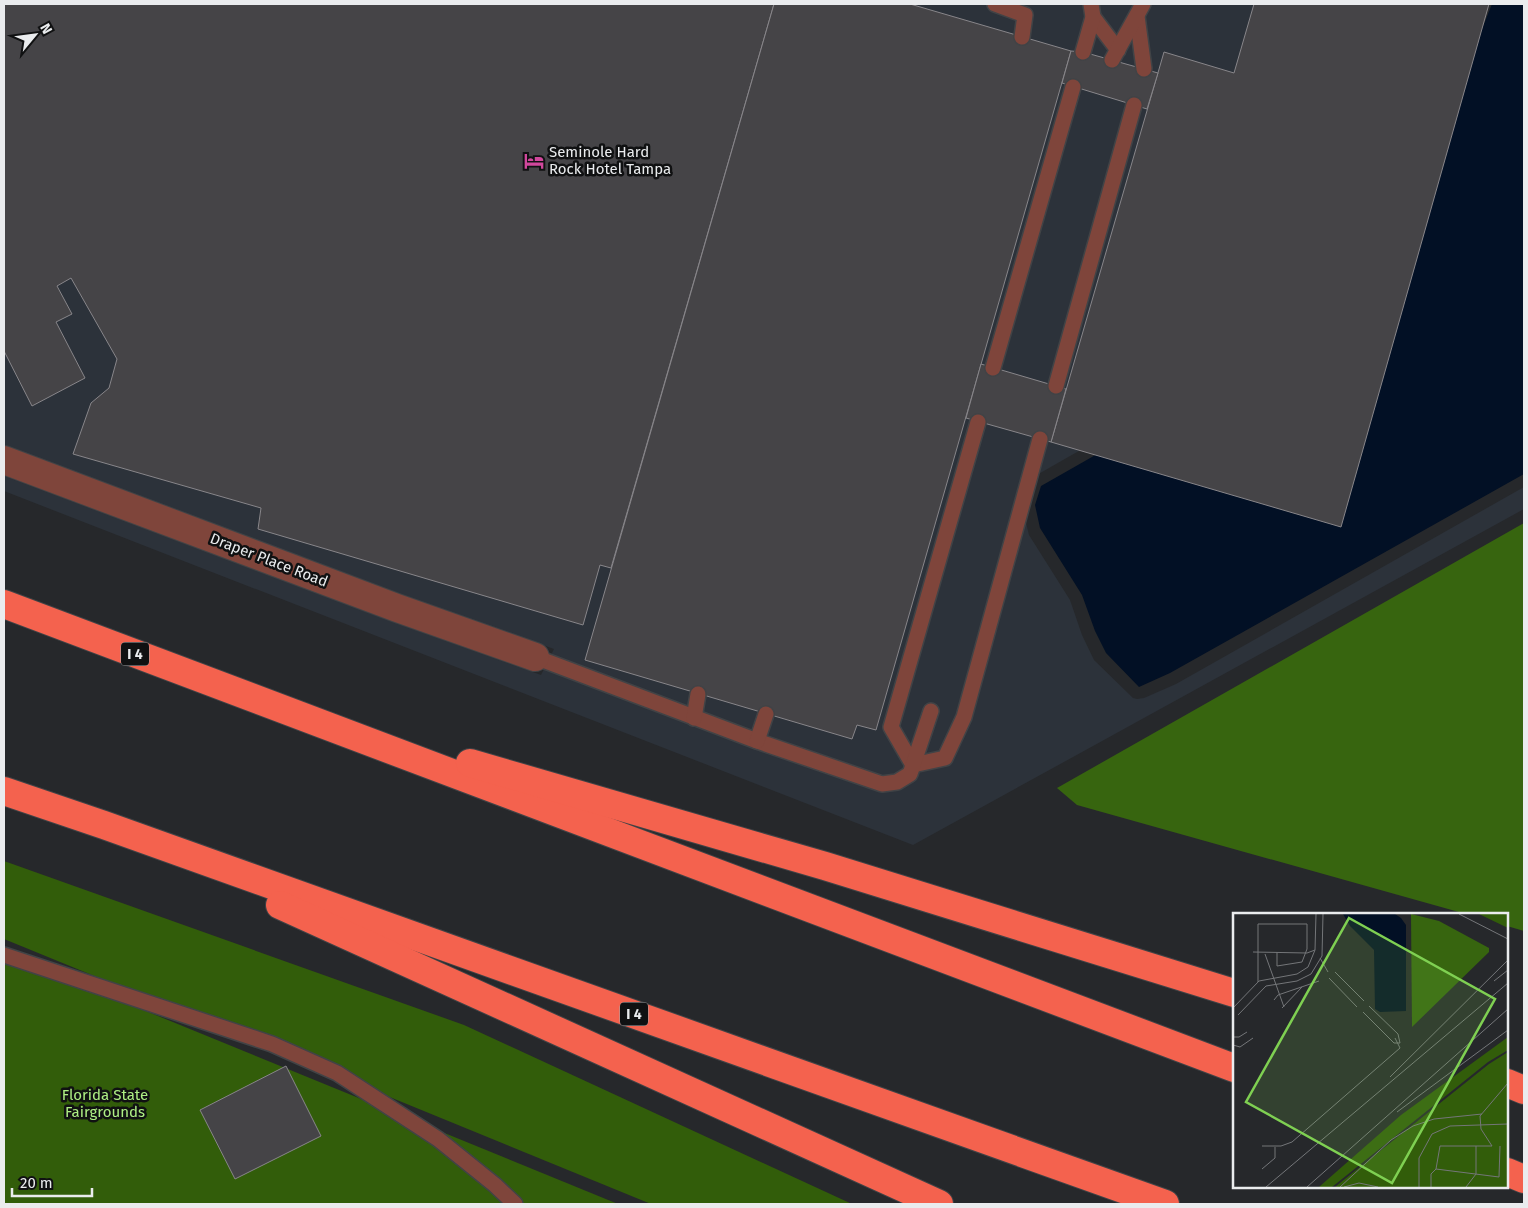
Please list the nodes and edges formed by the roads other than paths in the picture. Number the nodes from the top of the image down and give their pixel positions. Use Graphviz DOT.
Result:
graph roads {
  1 [pos="995,4"];
  2 [pos="1092,10"];
  3 [pos="1140,10"];
  4 [pos="1022,37"];
  5 [pos="1083,52"];
  6 [pos="1144,69"];
  7 [pos="1073,87"];
  8 [pos="1134,104"];
  9 [pos="992,368"];
  10 [pos="1056,386"];
  11 [pos="978,422"];
  12 [pos="1040,439"];
  13 [pos="4,460"];
  14 [pos="4,604"];
  15 [pos="535,657"];
  16 [pos="698,694"];
  17 [pos="266,704"];
  18 [pos="931,711"];
  19 [pos="766,714"];
  20 [pos="694,718"];
  21 [pos="757,741"];
  22 [pos="914,764"];
  23 [pos="4,791"];
  24 [pos="104,824"];
  25 [pos="4,954"];
  26 [pos="1233,994"];
  27 [pos="1233,1068"];
  28 [pos="1508,1077"];
  29 [pos="1524,1081"];
  30 [pos="1508,1083"];
  31 [pos="1524,1090"];
  32 [pos="1508,1172"];
  33 [pos="1524,1179"];
  34 [pos="515,1204"];
  35 [pos="939,1204"];
  36 [pos="1165,1204"];
  1 -- 4 [label="lane"];
  2 -- 3 [label="lane"];
  2 -- 5 [label="lane"];
  3 -- 6 [label="lane"];
  7 -- 9 [label="lane"];
  8 -- 10 [label="lane"];
  11 -- 22 [label="lane"];
  12 -- 22 [label="lane"];
  13 -- 15 [label="street, Draper Place Road"];
  14 -- 17 [label="highway, I 4"];
  15 -- 20 [label="lane"];
  16 -- 20 [label="lane"];
  17 -- 26 [label="highway"];
  17 -- 27 [label="highway, I 4"];
  18 -- 22 [label="lane"];
  19 -- 21 [label="lane"];
  20 -- 21 [label="lane"];
  21 -- 22 [label="lane"];
  23 -- 24 [label="highway, I 4"];
  24 -- 35 [label="highway"];
  24 -- 36 [label="highway, I 4"];
  25 -- 34 [label="lane"];
  28 -- 29 [label="highway"];
  30 -- 31 [label="highway"];
  32 -- 33 [label="highway"];
}
